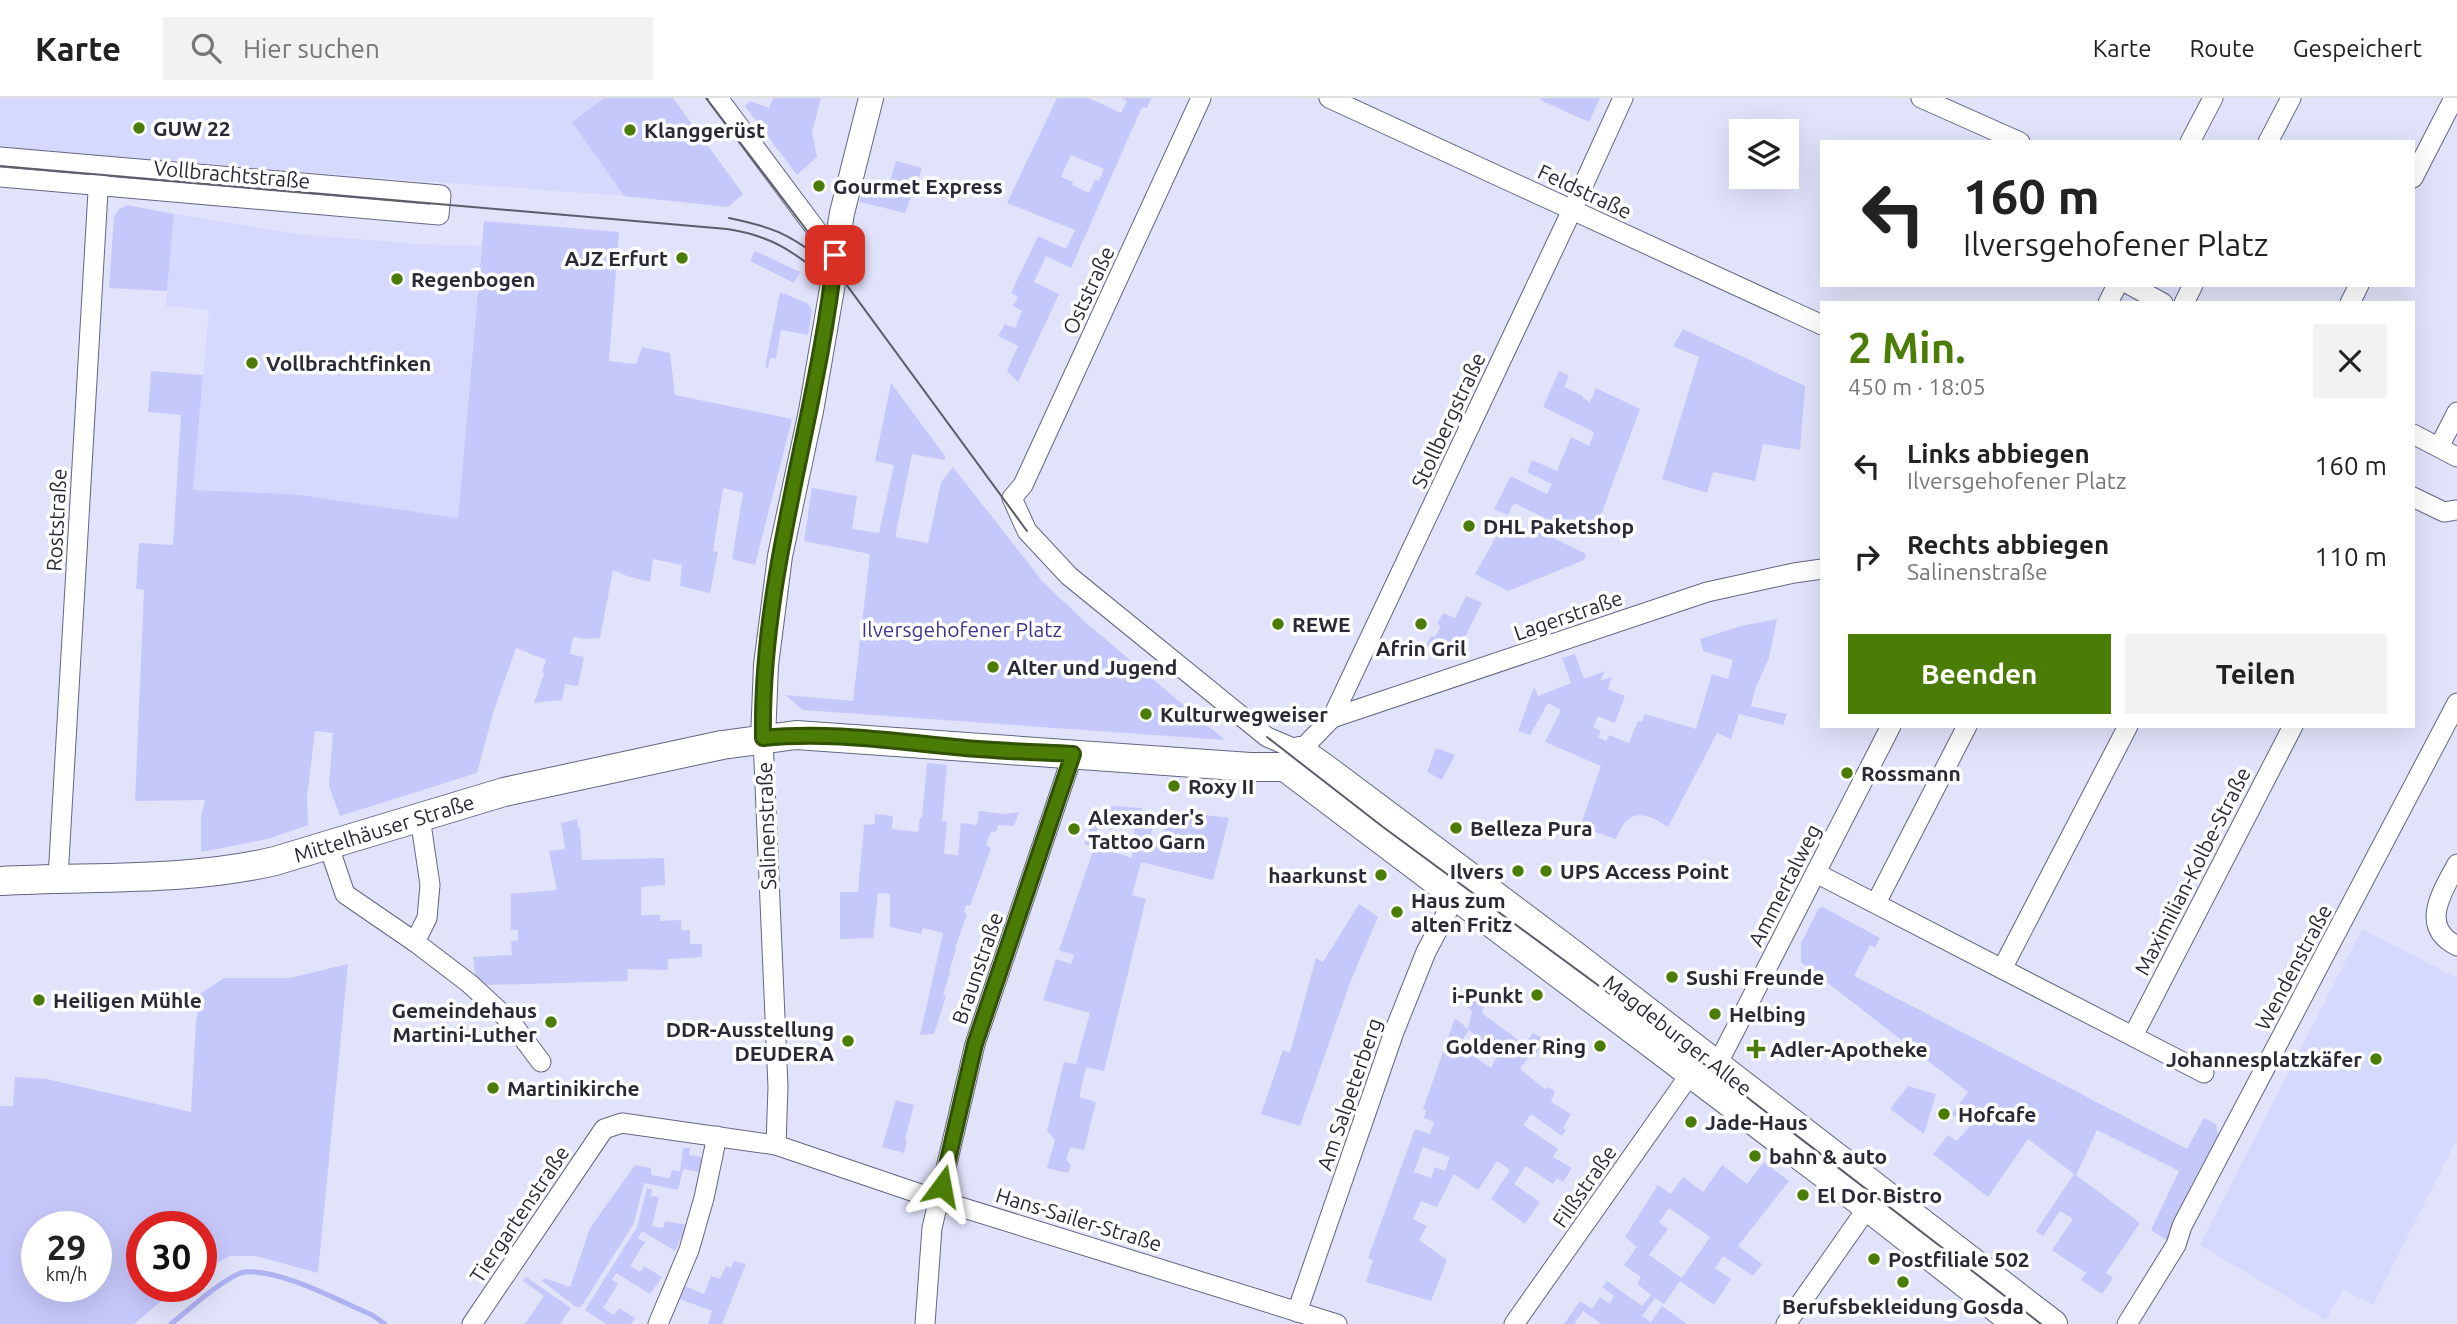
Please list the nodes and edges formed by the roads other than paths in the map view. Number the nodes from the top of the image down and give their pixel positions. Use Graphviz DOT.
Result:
graph roads {
  1 [pos="718,98"];
  2 [pos="872,98"];
  3 [pos="1201,98"];
  4 [pos="1329,98"];
  5 [pos="1623,98"];
  6 [pos="1922,98"];
  7 [pos="2213,98"];
  8 [pos="2291,98"];
  9 [pos="2454,98"];
  10 [pos="2016,140"];
  11 [pos="2191,140"];
  12 [pos="2269,140"];
  13 [pos="0,157"];
  14 [pos="100,166"];
  15 [pos="2415,174"];
  16 [pos="0,177"];
  17 [pos="99,186"];
  18 [pos="1572,210"];
  19 [pos="835,255"];
  20 [pos="2134,287"];
  21 [pos="2159,301"];
  22 [pos="1820,324"];
  23 [pos="2457,412"];
  24 [pos="2415,435"];
  25 [pos="2439,447"];
  26 [pos="2457,457"];
  27 [pos="2415,498"];
  28 [pos="2457,510"];
  29 [pos="1027,531"];
  30 [pos="1820,569"];
  31 [pos="2457,703"];
  32 [pos="1332,718"];
  33 [pos="1890,728"];
  34 [pos="1966,728"];
  35 [pos="2127,728"];
  36 [pos="2291,728"];
  37 [pos="763,738"];
  38 [pos="1073,754"];
  39 [pos="1292,759"];
  40 [pos="421,817"];
  41 [pos="328,844"];
  42 [pos="2457,864"];
  43 [pos="1816,873"];
  44 [pos="58,878"];
  45 [pos="0,881"];
  46 [pos="1455,897"];
  47 [pos="1876,903"];
  48 [pos="415,942"];
  49 [pos="2457,946"];
  50 [pos="2002,969"];
  51 [pos="2133,1036"];
  52 [pos="541,1062"];
  53 [pos="1704,1069"];
  54 [pos="2204,1073"];
  55 [pos="604,1129"];
  56 [pos="717,1136"];
  57 [pos="776,1145"];
  58 [pos="938,1200"];
  59 [pos="1868,1207"];
  60 [pos="1297,1311"];
  61 [pos="472,1324"];
  62 [pos="659,1324"];
  63 [pos="925,1324"];
  64 [pos="1337,1324"];
  65 [pos="1514,1324"];
  66 [pos="1786,1324"];
  67 [pos="2017,1324"];
  68 [pos="2053,1324"];
  69 [pos="2127,1324"];
  1 -- 19 [label="street"];
  2 -- 19 [label="street, Salinenstraße"];
  3 -- 29 [label="street, Oststraße"];
  4 -- 18 [label="street, Feldstraße"];
  5 -- 18 [label="street, Stollbergstraße"];
  6 -- 10 [label="street"];
  7 -- 11 [label="street"];
  8 -- 12 [label="street"];
  9 -- 15 [label="street"];
  13 -- 14 [label="street"];
  14 -- 17 [label="street, Roststraße"];
  14 -- 17 [label="street, Vollbrachtstraße"];
  16 -- 17 [label="street, Vollbrachtstraße"];
  17 -- 44 [label="street, Roststraße"];
  18 -- 22 [label="street, Feldstraße"];
  18 -- 32 [label="street, Stollbergstraße"];
  19 -- 37 [label="street, Salinenstraße"];
  20 -- 21 [label="street"];
  23 -- 25 [label="street"];
  24 -- 25 [label="street"];
  25 -- 26 [label="street"];
  27 -- 28 [label="street"];
  29 -- 39 [label="street, Magdeburger Allee"];
  30 -- 32 [label="street, Lagerstraße"];
  31 -- 69 [label="street, Wendenstraße"];
  32 -- 39 [label="street, Stollbergstraße"];
  33 -- 43 [label="street, Ammertalweg"];
  34 -- 47 [label="street"];
  35 -- 50 [label="street"];
  36 -- 51 [label="street, Maximilian-Kolbe-Straße"];
  37 -- 38 [label="main road"];
  37 -- 40 [label="main road, Mittelhäuser Straße"];
  37 -- 57 [label="street, Salinenstraße"];
  38 -- 39 [label="main road"];
  38 -- 58 [label="street, Braunstraße"];
  39 -- 46 [label="main road, Magdeburger Allee"];
  39 -- 53 [label="main road, Magdeburger Allee"];
  40 -- 41 [label="main road, Mittelhäuser Straße"];
  40 -- 48 [label="street"];
  41 -- 44 [label="main road, Mittelhäuser Straße"];
  41 -- 48 [label="street"];
  42 -- 49 [label="street"];
  43 -- 47 [label="street"];
  43 -- 53 [label="street, Ammertalweg"];
  44 -- 45 [label="main road, Mittelhäuser Straße"];
  46 -- 53 [label="main road, Magdeburger Allee"];
  46 -- 60 [label="street, Am Salpeterberg"];
  47 -- 50 [label="street"];
  48 -- 52 [label="street"];
  50 -- 51 [label="street"];
  51 -- 54 [label="street"];
  53 -- 59 [label="main road, Magdeburger Allee"];
  53 -- 65 [label="street, Filßstraße"];
  53 -- 68 [label="main road, Magdeburger Allee"];
  55 -- 56 [label="street, Hans-Sailer-Straße"];
  55 -- 61 [label="street, Tiergartenstraße"];
  56 -- 57 [label="street, Hans-Sailer-Straße"];
  56 -- 62 [label="street"];
  57 -- 58 [label="street, Hans-Sailer-Straße"];
  58 -- 60 [label="street, Hans-Sailer-Straße"];
  58 -- 63 [label="street, Braunstraße"];
  59 -- 66 [label="street"];
  59 -- 67 [label="main road, Magdeburger Allee"];
  60 -- 64 [label="street, Hans-Sailer-Straße"];
}
